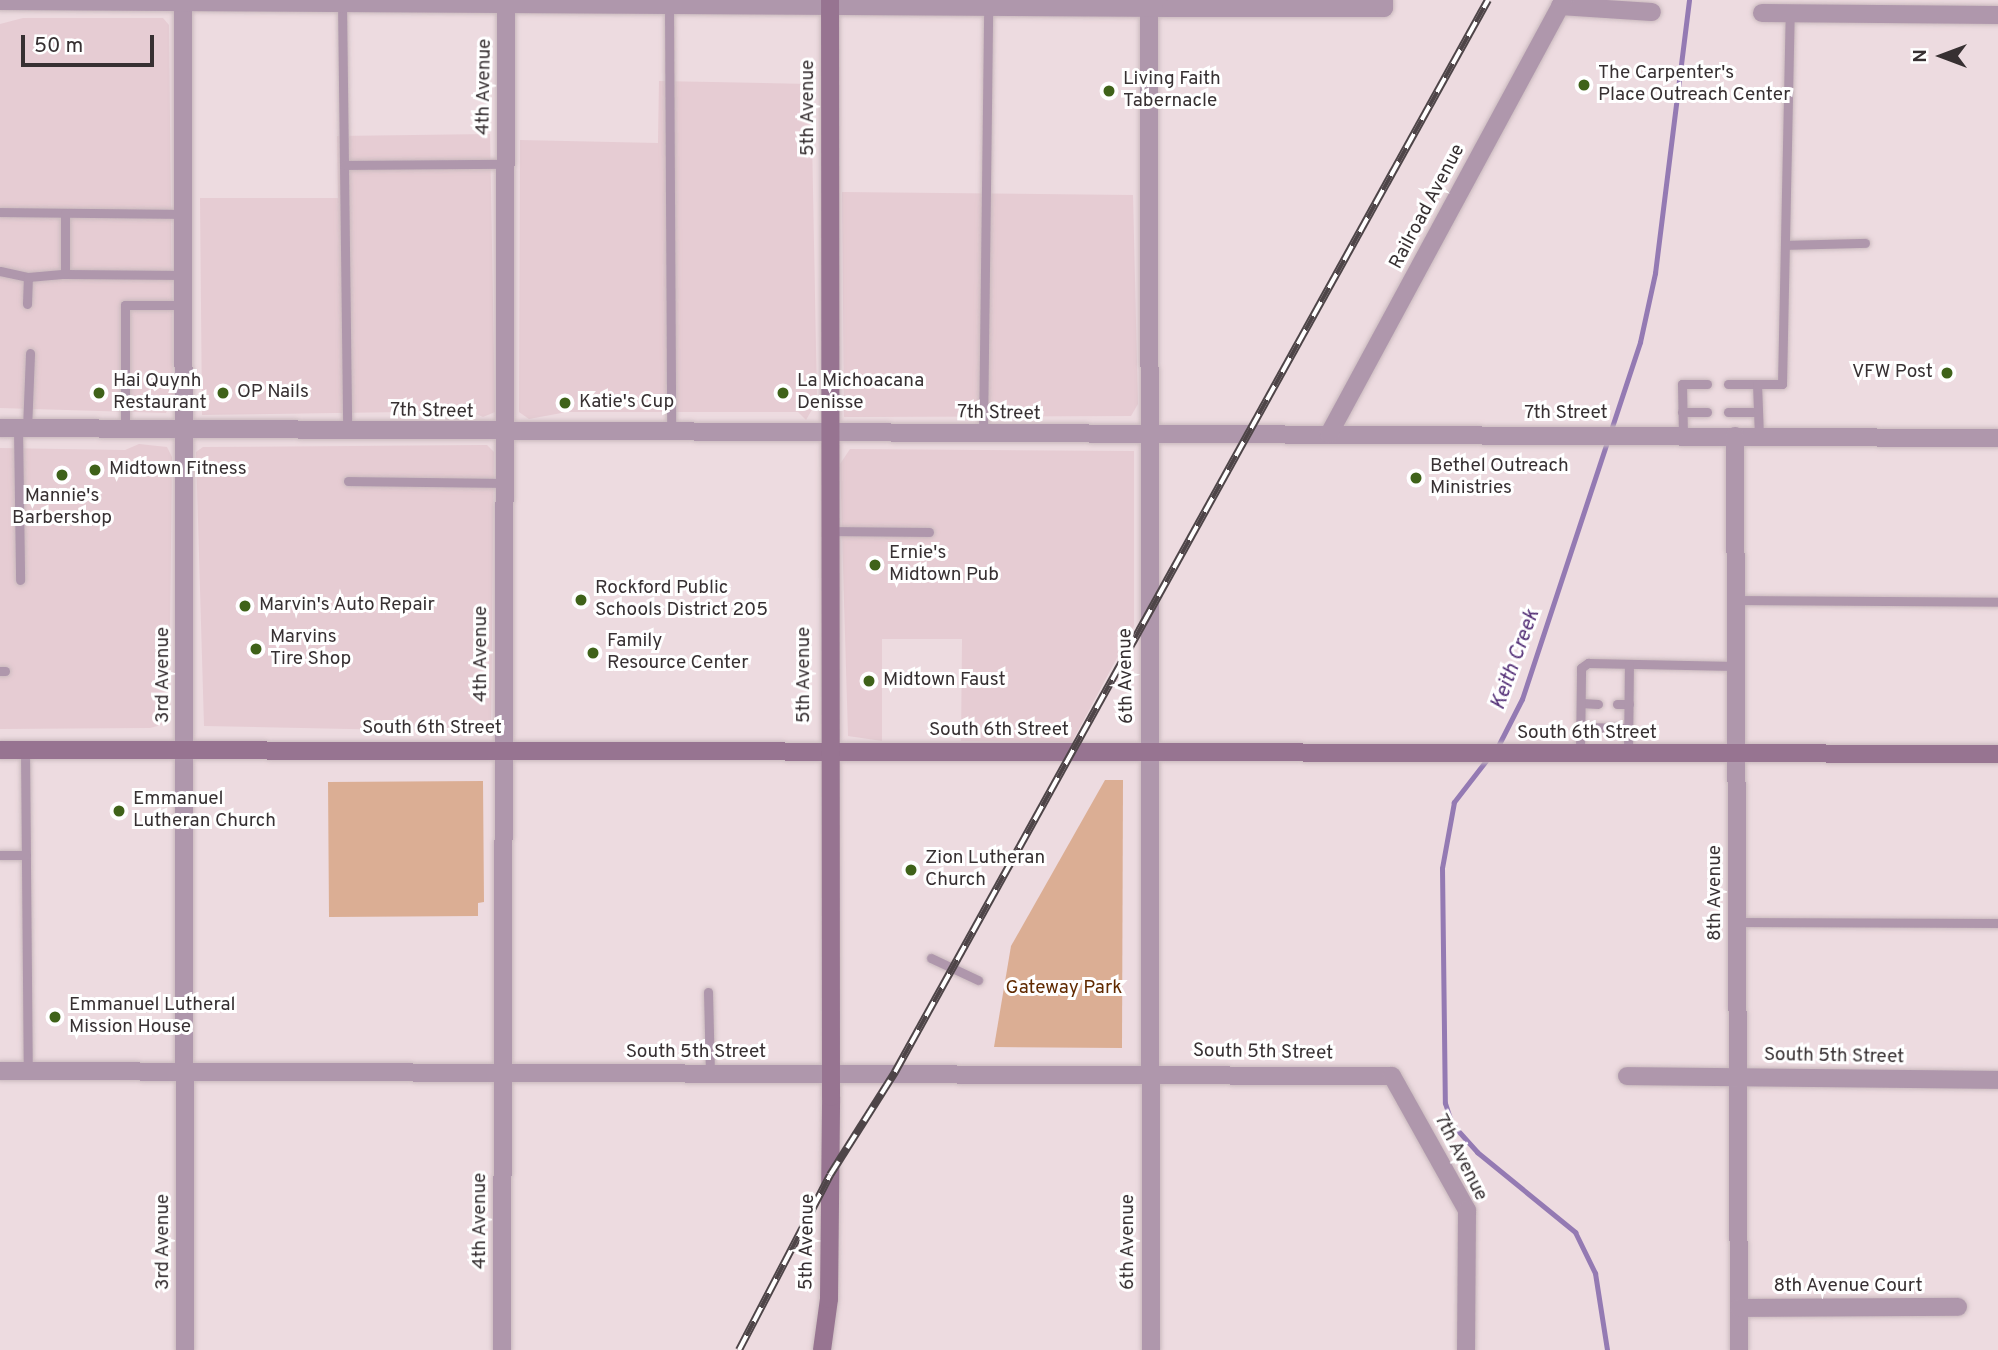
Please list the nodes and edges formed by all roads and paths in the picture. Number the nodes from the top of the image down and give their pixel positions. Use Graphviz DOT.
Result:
graph roads {
  1 [pos="183,0"];
  2 [pos="0,1"];
  3 [pos="342,2"];
  4 [pos="506,2"];
  5 [pos="1562,3"];
  6 [pos="830,4"];
  7 [pos="1149,4"];
  8 [pos="1384,4"];
  9 [pos="669,6"];
  10 [pos="988,8"];
  11 [pos="1652,12"];
  12 [pos="1762,13"];
  13 [pos="1790,13"];
  14 [pos="1998,15"];
  15 [pos="505,164"];
  16 [pos="344,165"];
  17 [pos="0,212"];
  18 [pos="65,212"];
  19 [pos="185,214"];
  20 [pos="1865,243"];
  21 [pos="1786,245"];
  22 [pos="0,271"];
  23 [pos="65,274"];
  24 [pos="185,275"];
  25 [pos="28,277"];
  26 [pos="27,304"];
  27 [pos="185,305"];
  28 [pos="30,353"];
  29 [pos="1707,384"];
  30 [pos="1728,384"];
  31 [pos="1757,384"];
  32 [pos="1682,412"];
  33 [pos="1707,412"];
  34 [pos="1728,412"];
  35 [pos="1758,412"];
  36 [pos="15,428"];
  37 [pos="125,429"];
  38 [pos="184,431"];
  39 [pos="347,432"];
  40 [pos="503,434"];
  41 [pos="671,434"];
  42 [pos="827,434"];
  43 [pos="1329,434"];
  44 [pos="983,435"];
  45 [pos="1683,436"];
  46 [pos="1735,436"];
  47 [pos="1759,436"];
  48 [pos="1147,437"];
  49 [pos="1998,438"];
  50 [pos="348,481"];
  51 [pos="503,483"];
  52 [pos="827,531"];
  53 [pos="929,531"];
  54 [pos="20,580"];
  55 [pos="1735,600"];
  56 [pos="1998,602"];
  57 [pos="1629,664"];
  58 [pos="1736,666"];
  59 [pos="1581,703"];
  60 [pos="1598,704"];
  61 [pos="1617,704"];
  62 [pos="1629,704"];
  63 [pos="1581,727"];
  64 [pos="1628,728"];
  65 [pos="0,750"];
  66 [pos="24,750"];
  67 [pos="186,750"];
  68 [pos="503,750"];
  69 [pos="826,751"];
  70 [pos="1150,753"];
  71 [pos="1998,754"];
  72 [pos="1628,755"];
  73 [pos="1580,756"];
  74 [pos="1736,758"];
  75 [pos="0,855"];
  76 [pos="26,855"];
  77 [pos="1737,922"];
  78 [pos="1998,923"];
  79 [pos="932,958"];
  80 [pos="978,980"];
  81 [pos="708,992"];
  82 [pos="0,1071"];
  83 [pos="28,1071"];
  84 [pos="184,1072"];
  85 [pos="1150,1072"];
  86 [pos="502,1074"];
  87 [pos="710,1074"];
  88 [pos="831,1074"];
  89 [pos="1392,1076"];
  90 [pos="1627,1076"];
  91 [pos="1737,1077"];
  92 [pos="1998,1080"];
  93 [pos="1958,1307"];
  94 [pos="1739,1308"];
  95 [pos="185,1350"];
  96 [pos="502,1350"];
  97 [pos="822,1350"];
  98 [pos="1151,1350"];
  99 [pos="1466,1350"];
  100 [pos="1739,1350"];
  1 -- 2 [label="street"];
  1 -- 3 [label="street"];
  1 -- 19 [label="street, 3rd Avenue"];
  3 -- 4 [label="street"];
  3 -- 16 [label="lane"];
  4 -- 9 [label="street"];
  4 -- 15 [label="street, 4th Avenue"];
  5 -- 11 [label="street"];
  5 -- 43 [label="street, Railroad Avenue"];
  6 -- 9 [label="street"];
  6 -- 10 [label="street"];
  6 -- 42 [label="street, 5th Avenue"];
  7 -- 8 [label="street"];
  7 -- 10 [label="street"];
  7 -- 48 [label="street, 6th Avenue"];
  9 -- 41 [label="lane"];
  10 -- 44 [label="lane"];
  12 -- 13 [label="street"];
  13 -- 14 [label="street"];
  13 -- 21 [label="lane"];
  15 -- 16 [label="lane"];
  15 -- 40 [label="street, 4th Avenue"];
  16 -- 39 [label="lane"];
  17 -- 18 [label="lane"];
  18 -- 19 [label="lane"];
  18 -- 23 [label="lane"];
  19 -- 24 [label="street, 3rd Avenue"];
  20 -- 21 [label="lane"];
  21 -- 31 [label="lane"];
  22 -- 25 [label="lane"];
  23 -- 24 [label="lane"];
  23 -- 25 [label="lane"];
  24 -- 27 [label="street, 3rd Avenue"];
  25 -- 26 [label="lane"];
  27 -- 37 [label="lane"];
  27 -- 38 [label="street, 3rd Avenue"];
  28 -- 36 [label="lane"];
  29 -- 32 [label="lane"];
  30 -- 31 [label="lane"];
  31 -- 35 [label="lane"];
  32 -- 33 [label="lane"];
  32 -- 45 [label="lane"];
  34 -- 35 [label="lane"];
  35 -- 47 [label="lane"];
  36 -- 37 [label="street, 7th Street"];
  36 -- 54 [label="lane"];
  37 -- 38 [label="street, 7th Street"];
  38 -- 39 [label="street, 7th Street"];
  38 -- 67 [label="street, 3rd Avenue"];
  39 -- 40 [label="street, 7th Street"];
  40 -- 41 [label="street, 7th Street"];
  40 -- 51 [label="street, 4th Avenue"];
  41 -- 42 [label="street, 7th Street"];
  42 -- 44 [label="street, 7th Street"];
  42 -- 52 [label="street, 5th Avenue"];
  43 -- 45 [label="street, 7th Street"];
  43 -- 48 [label="street, 7th Street"];
  44 -- 48 [label="street, 7th Street"];
  45 -- 46 [label="street, 7th Street"];
  46 -- 47 [label="street, 7th Street"];
  46 -- 55 [label="street, 8th Avenue"];
  47 -- 49 [label="street, 7th Street"];
  48 -- 70 [label="street, 6th Avenue"];
  50 -- 51 [label="lane"];
  51 -- 68 [label="street, 4th Avenue"];
  52 -- 53 [label="lane"];
  52 -- 69 [label="street, 5th Avenue"];
  55 -- 56 [label="lane"];
  55 -- 58 [label="street, 8th Avenue"];
  57 -- 58 [label="lane"];
  57 -- 59 [label="lane"];
  57 -- 62 [label="lane"];
  58 -- 74 [label="street, 8th Avenue"];
  59 -- 60 [label="lane"];
  59 -- 63 [label="lane"];
  61 -- 62 [label="lane"];
  62 -- 64 [label="lane"];
  63 -- 64 [label="lane"];
  63 -- 73 [label="lane"];
  64 -- 72 [label="lane"];
  65 -- 66 [label="street, South 6th Street"];
  66 -- 67 [label="street, South 6th Street"];
  66 -- 76 [label="lane"];
  67 -- 68 [label="street, South 6th Street"];
  67 -- 84 [label="street, 3rd Avenue"];
  68 -- 69 [label="street, South 6th Street"];
  68 -- 86 [label="street, 4th Avenue"];
  69 -- 70 [label="street, South 6th Street"];
  69 -- 88 [label="street, 5th Avenue"];
  70 -- 73 [label="street, South 6th Street"];
  70 -- 85 [label="street, 6th Avenue"];
  71 -- 74 [label="street, South 6th Street"];
  72 -- 73 [label="street, South 6th Street"];
  72 -- 74 [label="street, South 6th Street"];
  74 -- 77 [label="street, 8th Avenue"];
  75 -- 76 [label="lane"];
  76 -- 83 [label="lane"];
  77 -- 78 [label="lane"];
  77 -- 91 [label="street, 8th Avenue"];
  79 -- 80 [label="lane"];
  81 -- 87 [label="lane"];
  82 -- 83 [label="street, South 5th Street"];
  83 -- 84 [label="street, South 5th Street"];
  84 -- 86 [label="street, South 5th Street"];
  84 -- 95 [label="street, 3rd Avenue"];
  85 -- 88 [label="street, South 5th Street"];
  85 -- 89 [label="street, South 5th Street"];
  85 -- 98 [label="street, 6th Avenue"];
  86 -- 87 [label="street, South 5th Street"];
  86 -- 96 [label="street, 4th Avenue"];
  87 -- 88 [label="street, South 5th Street"];
  88 -- 97 [label="street, 5th Avenue"];
  89 -- 99 [label="street, 7th Avenue"];
  90 -- 91 [label="street, South 5th Street"];
  91 -- 92 [label="street, South 5th Street"];
  91 -- 94 [label="street, 8th Avenue"];
  93 -- 94 [label="street, 8th Avenue Court"];
  94 -- 100 [label="street, 8th Avenue"];
}
